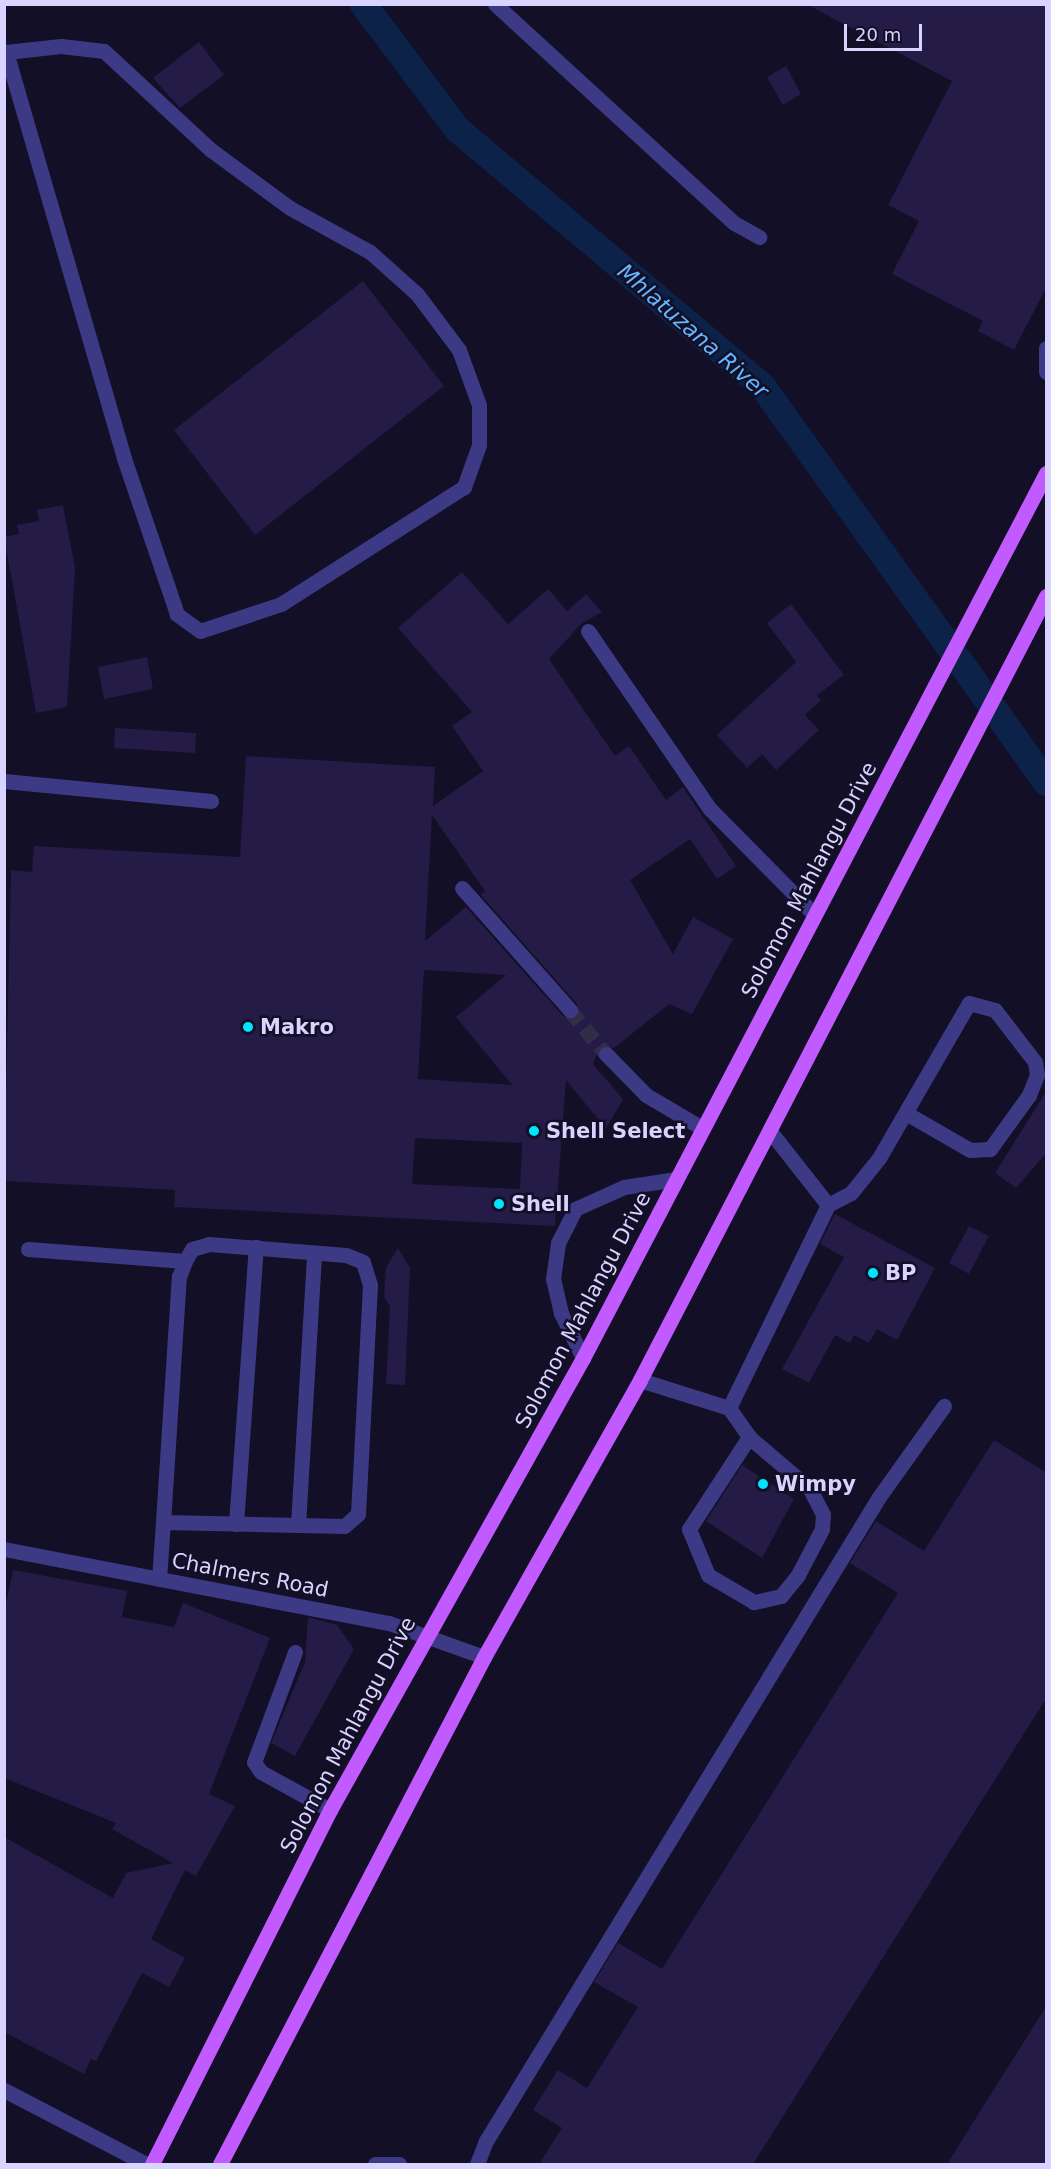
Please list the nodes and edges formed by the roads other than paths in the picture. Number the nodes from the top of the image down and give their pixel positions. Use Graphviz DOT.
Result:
graph roads {
  1 [pos="495,4"];
  2 [pos="5,52"];
  3 [pos="759,237"];
  4 [pos="1047,348"];
  5 [pos="1047,372"];
  6 [pos="1044,482"];
  7 [pos="1047,596"];
  8 [pos="588,631"];
  9 [pos="4,781"];
  10 [pos="211,801"];
  11 [pos="462,888"];
  12 [pos="814,914"];
  13 [pos="570,1010"];
  14 [pos="606,1054"];
  15 [pos="906,1113"];
  16 [pos="702,1128"];
  17 [pos="770,1131"];
  18 [pos="676,1179"];
  19 [pos="828,1205"];
  20 [pos="256,1247"];
  21 [pos="28,1249"];
  22 [pos="314,1254"];
  23 [pos="184,1261"];
  24 [pos="583,1358"];
  25 [pos="640,1380"];
  26 [pos="944,1406"];
  27 [pos="729,1408"];
  28 [pos="749,1437"];
  29 [pos="163,1522"];
  30 [pos="236,1524"];
  31 [pos="298,1525"];
  32 [pos="4,1549"];
  33 [pos="159,1579"];
  34 [pos="426,1633"];
  35 [pos="295,1652"];
  36 [pos="484,1657"];
  37 [pos="330,1810"];
  38 [pos="4,2090"];
  39 [pos="146,2164"];
  40 [pos="152,2164"];
  41 [pos="220,2164"];
  42 [pos="375,2164"];
  43 [pos="399,2164"];
  44 [pos="477,2164"];
  1 -- 3 [label="street"];
  2 -- 2 [label="street"];
  4 -- 5 [label="street"];
  6 -- 12 [label="main road, Solomon Mahlangu Drive"];
  7 -- 17 [label="main road"];
  8 -- 12 [label="street"];
  9 -- 10 [label="street"];
  11 -- 13 [label="street"];
  12 -- 16 [label="main road, Solomon Mahlangu Drive"];
  14 -- 16 [label="street"];
  15 -- 15 [label="street"];
  15 -- 19 [label="street"];
  16 -- 18 [label="main road, Solomon Mahlangu Drive"];
  17 -- 19 [label="street"];
  17 -- 25 [label="main road"];
  18 -- 24 [label="main road, Solomon Mahlangu Drive"];
  18 -- 24 [label="street"];
  19 -- 27 [label="street"];
  20 -- 22 [label="street"];
  20 -- 23 [label="street"];
  20 -- 30 [label="street"];
  21 -- 23 [label="street"];
  22 -- 31 [label="street"];
  22 -- 31 [label="street"];
  23 -- 29 [label="street"];
  24 -- 34 [label="main road, Solomon Mahlangu Drive"];
  25 -- 27 [label="street"];
  25 -- 36 [label="main road"];
  26 -- 44 [label="street"];
  27 -- 28 [label="street"];
  28 -- 28 [label="street"];
  29 -- 30 [label="street"];
  29 -- 33 [label="street"];
  30 -- 31 [label="street"];
  32 -- 33 [label="street, Chalmers Road"];
  33 -- 34 [label="street, Chalmers Road"];
  34 -- 36 [label="street, Chalmers Road"];
  34 -- 37 [label="main road, Solomon Mahlangu Drive"];
  35 -- 37 [label="street"];
  36 -- 41 [label="main road"];
  37 -- 40 [label="main road, Solomon Mahlangu Drive"];
  38 -- 39 [label="street"];
  42 -- 43 [label="street"];
}
